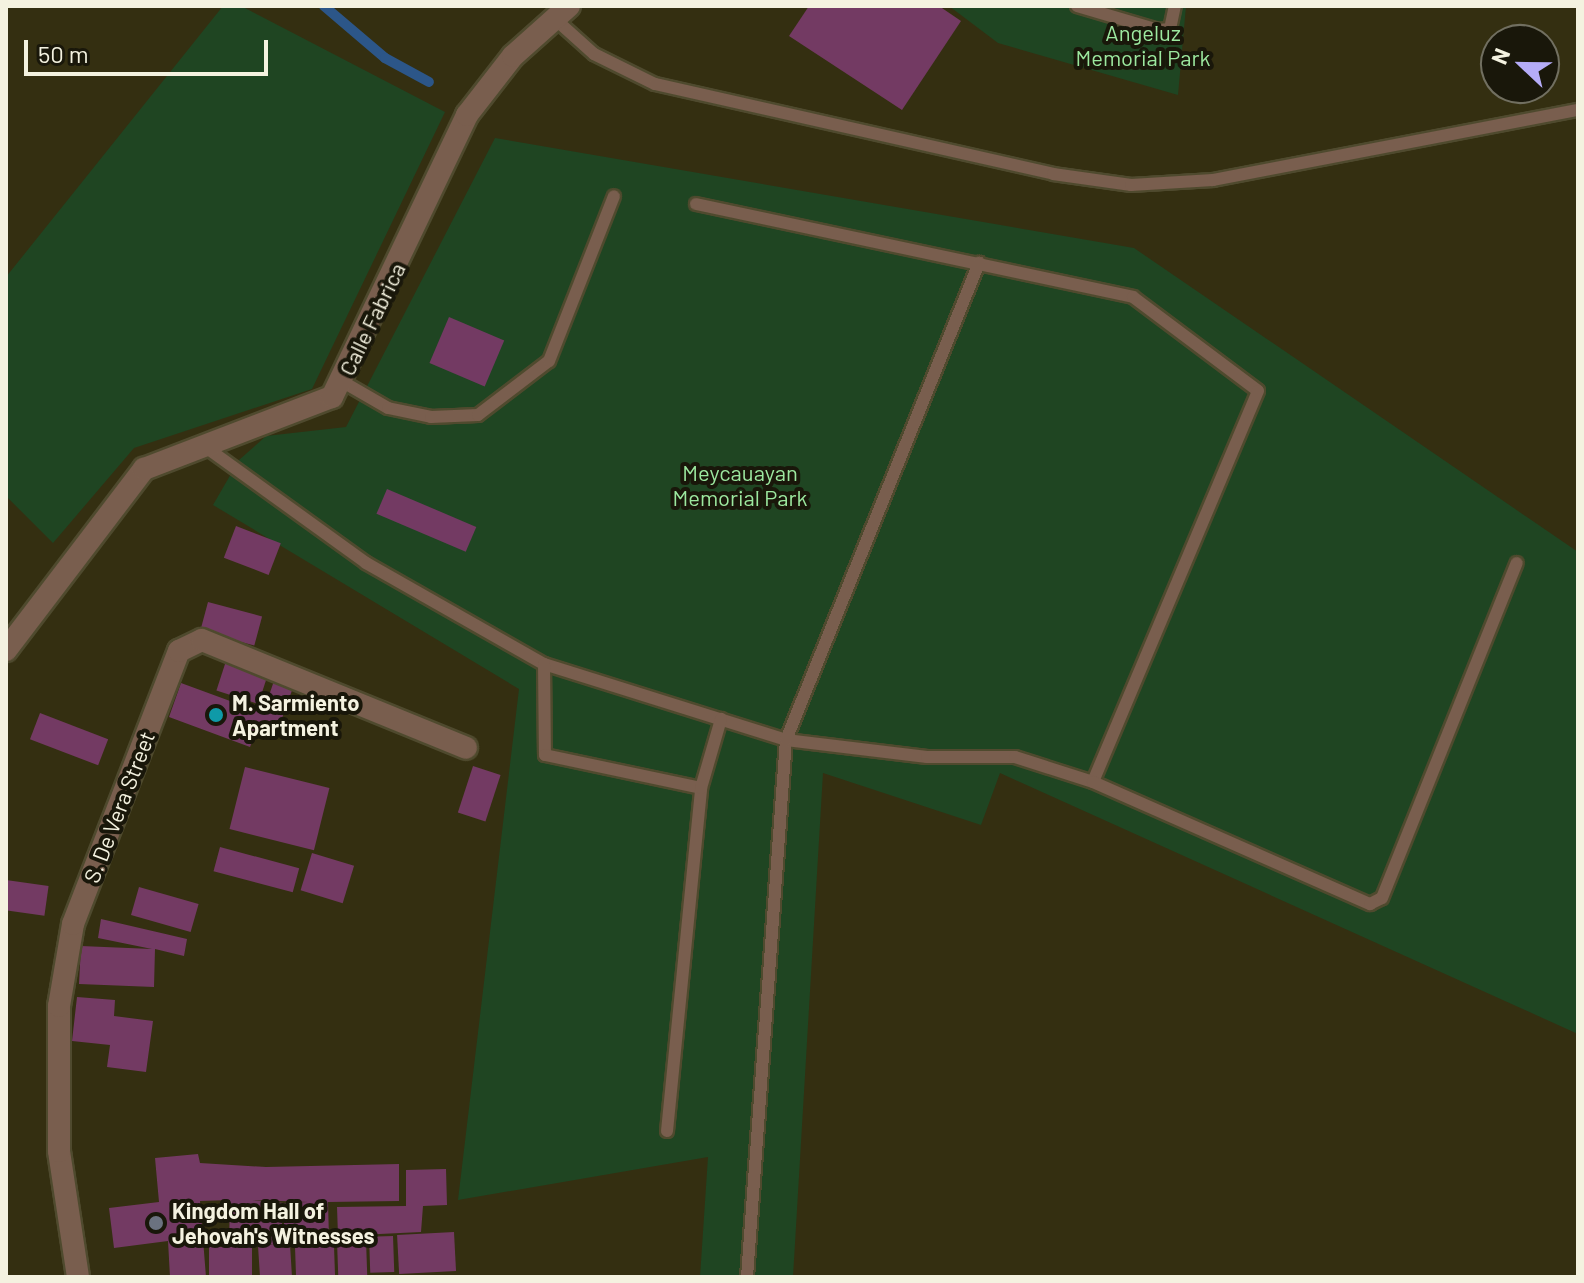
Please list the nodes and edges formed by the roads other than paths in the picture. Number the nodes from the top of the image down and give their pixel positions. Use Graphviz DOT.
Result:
graph roads {
  1 [pos="1077,6"];
  2 [pos="1175,6"];
  3 [pos="562,12"];
  4 [pos="1578,110"];
  5 [pos="614,196"];
  6 [pos="696,204"];
  7 [pos="979,263"];
  8 [pos="343,382"];
  9 [pos="201,444"];
  10 [pos="1517,563"];
  11 [pos="6,650"];
  12 [pos="544,664"];
  13 [pos="721,719"];
  14 [pos="786,740"];
  15 [pos="466,748"];
  16 [pos="1093,782"];
  17 [pos="701,788"];
  18 [pos="667,1131"];
  19 [pos="78,1277"];
  20 [pos="747,1277"];
  1 -- 2 [label="lane"];
  3 -- 4 [label="lane"];
  3 -- 8 [label="street, Calle Fabrica"];
  5 -- 8 [label="lane"];
  6 -- 7 [label="lane"];
  7 -- 14 [label="lane"];
  7 -- 16 [label="lane"];
  8 -- 9 [label="street, Calle Fabrica"];
  9 -- 11 [label="street, Calle Fabrica"];
  9 -- 12 [label="lane"];
  10 -- 16 [label="lane"];
  12 -- 13 [label="lane"];
  12 -- 17 [label="lane"];
  13 -- 14 [label="lane"];
  13 -- 17 [label="lane"];
  14 -- 16 [label="lane"];
  14 -- 20 [label="lane"];
  15 -- 19 [label="street, S. De Vera Street"];
  17 -- 18 [label="lane"];
}
